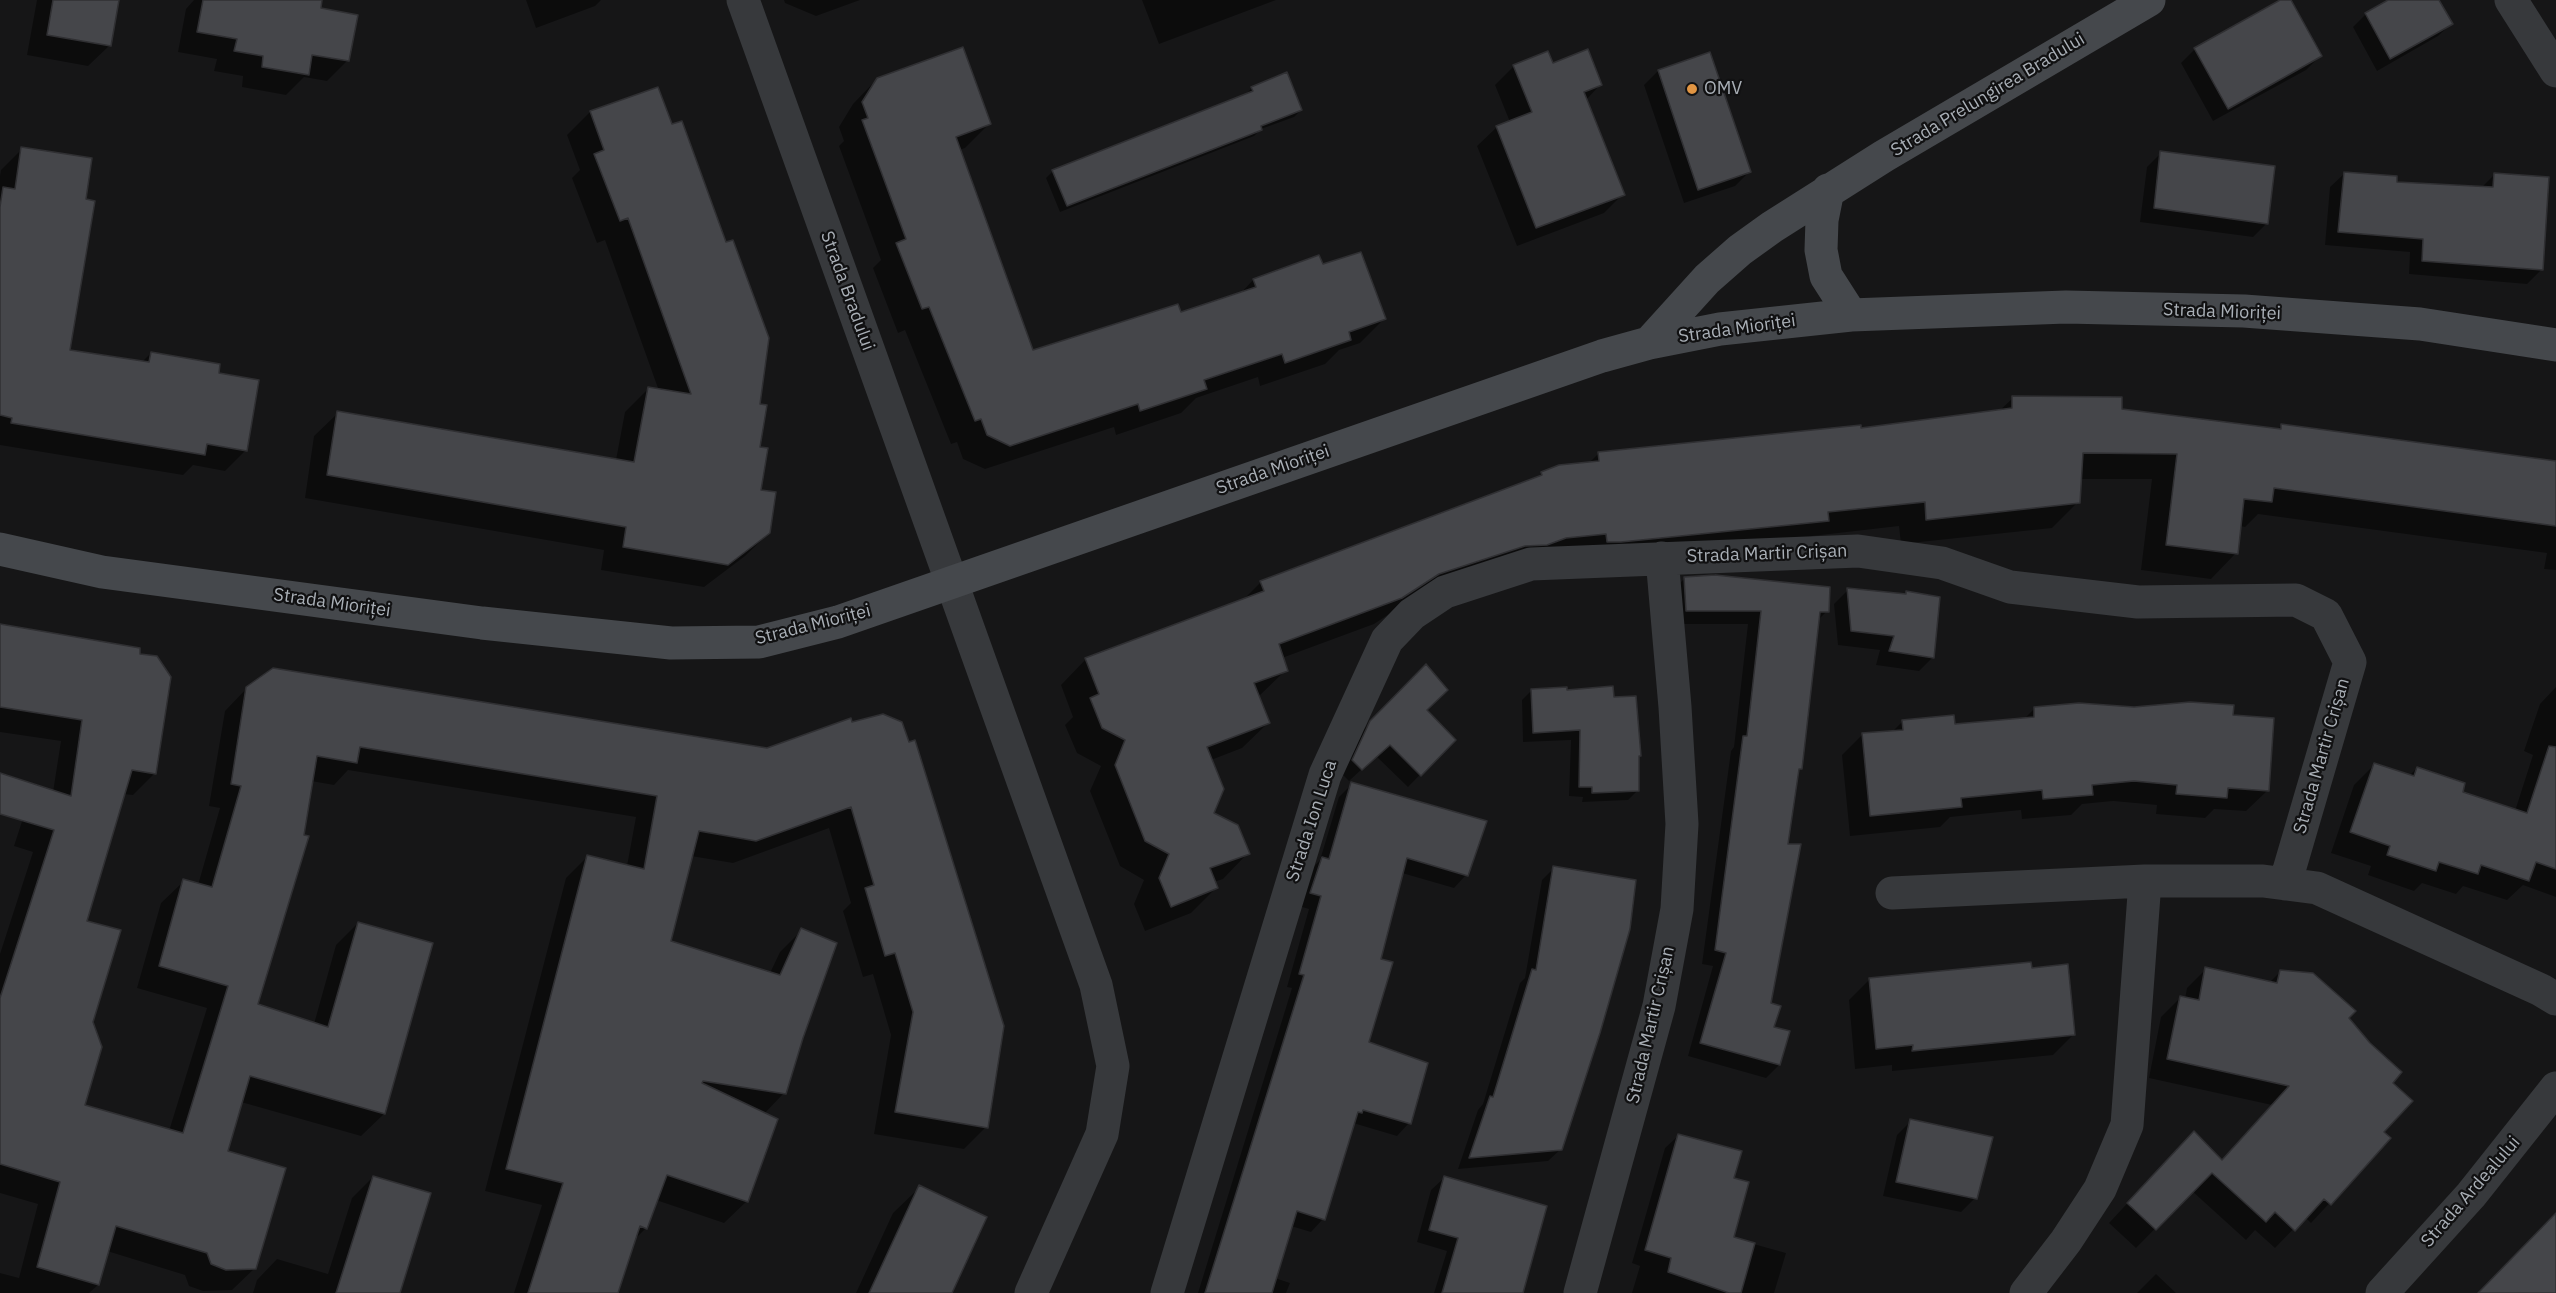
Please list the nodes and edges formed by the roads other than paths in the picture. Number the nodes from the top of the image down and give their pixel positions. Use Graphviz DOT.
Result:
graph roads {
  1 [pos="743,0"];
  2 [pos="2149,0"];
  3 [pos="2511,0"];
  4 [pos="2556,71"];
  5 [pos="1828,190"];
  6 [pos="1851,315"];
  7 [pos="1649,343"];
  8 [pos="2556,345"];
  9 [pos="4,554"];
  10 [pos="1662,558"];
  11 [pos="951,583"];
  12 [pos="2145,881"];
  13 [pos="2285,884"];
  14 [pos="1892,893"];
  15 [pos="2556,999"];
  16 [pos="2556,1088"];
  17 [pos="1030,1293"];
  18 [pos="1167,1293"];
  19 [pos="1580,1293"];
  20 [pos="2026,1293"];
  21 [pos="2382,1293"];
  1 -- 11 [label="street, Strada Bradului"];
  2 -- 5 [label="main road, Strada Prelungirea Bradului"];
  3 -- 4 [label="street"];
  5 -- 6 [label="main road"];
  5 -- 7 [label="main road, Strada Prelungirea Bradului"];
  6 -- 7 [label="main road, Strada Mioriței"];
  6 -- 8 [label="main road, Strada Mioriței"];
  7 -- 11 [label="main road, Strada Mioriței"];
  9 -- 11 [label="main road, Strada Mioriței"];
  10 -- 13 [label="street, Strada Martir Crișan"];
  10 -- 18 [label="street, Strada Ion Luca"];
  10 -- 19 [label="street, Strada Martir Crișan"];
  11 -- 17 [label="street"];
  12 -- 13 [label="street"];
  12 -- 14 [label="street"];
  12 -- 20 [label="street"];
  13 -- 15 [label="street"];
  16 -- 21 [label="street, Strada Ardealului"];
}
